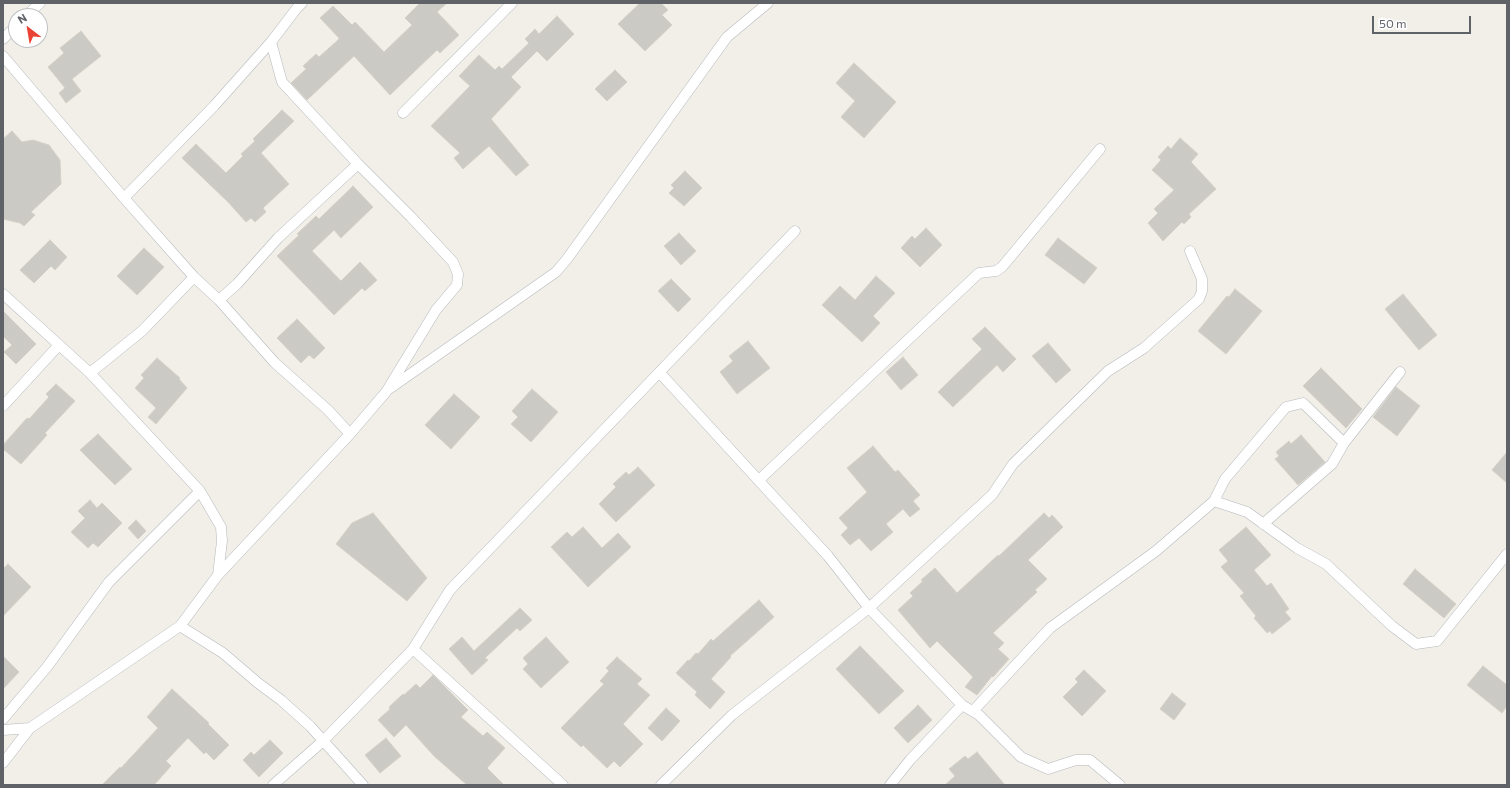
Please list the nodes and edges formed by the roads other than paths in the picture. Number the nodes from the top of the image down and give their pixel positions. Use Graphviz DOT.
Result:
graph roads {
  1 [pos="512,3"];
  2 [pos="768,3"];
  3 [pos="297,5"];
  4 [pos="271,42"];
  5 [pos="3,56"];
  6 [pos="403,113"];
  7 [pos="1100,149"];
  8 [pos="358,164"];
  9 [pos="124,198"];
  10 [pos="795,231"];
  11 [pos="1190,251"];
  12 [pos="194,277"];
  13 [pos="3,294"];
  14 [pos="219,300"];
  15 [pos="59,345"];
  16 [pos="1400,372"];
  17 [pos="90,373"];
  18 [pos="660,373"];
  19 [pos="386,392"];
  20 [pos="3,406"];
  21 [pos="350,434"];
  22 [pos="1344,443"];
  23 [pos="759,480"];
  24 [pos="200,491"];
  25 [pos="1214,500"];
  26 [pos="1263,524"];
  27 [pos="1507,554"];
  28 [pos="218,575"];
  29 [pos="869,608"];
  30 [pos="180,626"];
  31 [pos="414,649"];
  32 [pos="962,705"];
  33 [pos="972,711"];
  34 [pos="3,719"];
  35 [pos="30,728"];
  36 [pos="3,730"];
  37 [pos="324,741"];
  38 [pos="3,763"];
  39 [pos="273,785"];
  40 [pos="363,785"];
  41 [pos="563,785"];
  42 [pos="661,785"];
  43 [pos="890,785"];
  44 [pos="1120,785"];
  1 -- 6 [label="street"];
  2 -- 19 [label="street"];
  3 -- 4 [label="street"];
  4 -- 8 [label="street"];
  4 -- 9 [label="street"];
  5 -- 9 [label="street"];
  7 -- 23 [label="street"];
  8 -- 14 [label="street"];
  8 -- 19 [label="street"];
  9 -- 12 [label="street"];
  10 -- 18 [label="street"];
  11 -- 29 [label="street"];
  12 -- 14 [label="street"];
  12 -- 17 [label="street"];
  13 -- 15 [label="street"];
  14 -- 21 [label="street"];
  15 -- 17 [label="street"];
  15 -- 20 [label="street"];
  16 -- 22 [label="street"];
  17 -- 24 [label="street"];
  18 -- 23 [label="street"];
  18 -- 31 [label="street"];
  19 -- 21 [label="street"];
  21 -- 28 [label="street"];
  22 -- 25 [label="street"];
  22 -- 26 [label="street"];
  23 -- 29 [label="street"];
  24 -- 28 [label="street"];
  24 -- 34 [label="street"];
  25 -- 26 [label="street"];
  25 -- 33 [label="street"];
  26 -- 27 [label="street"];
  28 -- 30 [label="street"];
  29 -- 32 [label="street"];
  29 -- 42 [label="street"];
  30 -- 35 [label="street"];
  30 -- 37 [label="street"];
  31 -- 37 [label="street"];
  31 -- 41 [label="street"];
  32 -- 33 [label="street"];
  32 -- 43 [label="street"];
  33 -- 44 [label="street"];
  35 -- 36 [label="street"];
  35 -- 38 [label="street"];
  37 -- 39 [label="street"];
  37 -- 40 [label="street"];
}
